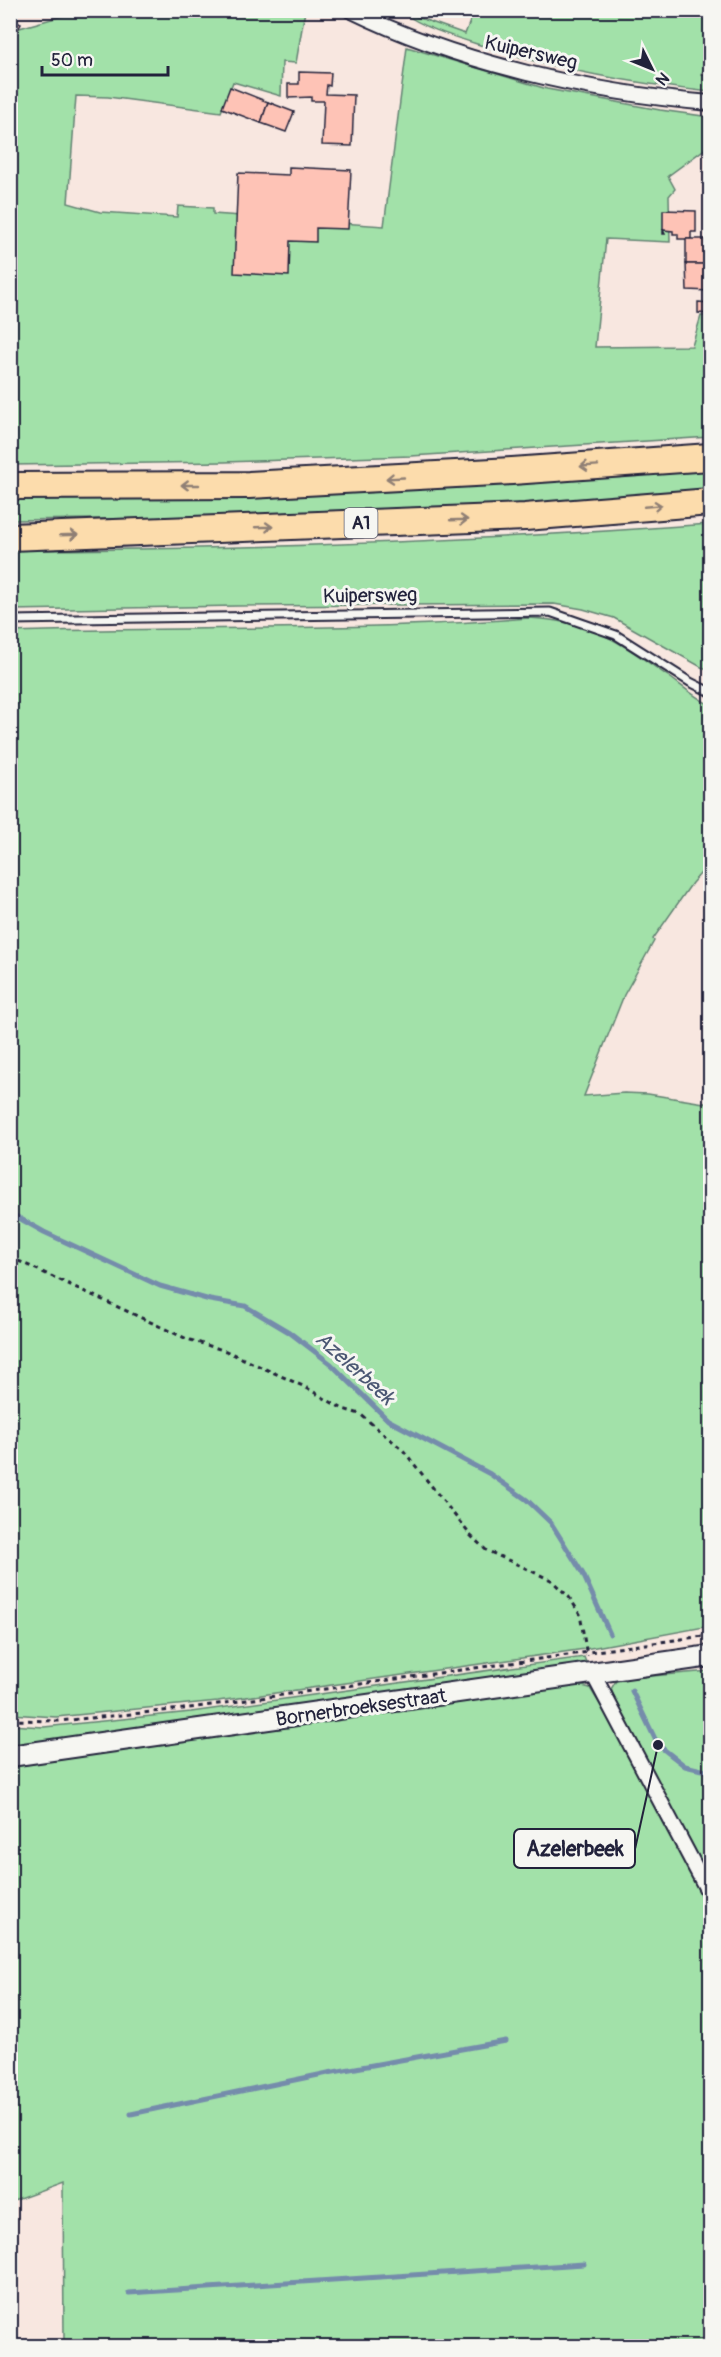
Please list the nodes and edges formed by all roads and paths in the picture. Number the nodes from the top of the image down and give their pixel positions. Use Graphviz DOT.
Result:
graph roads {
  1 [pos="350,10"];
  2 [pos="711,104"];
  3 [pos="711,457"];
  4 [pos="10,486"];
  5 [pos="711,502"];
  6 [pos="10,537"];
  7 [pos="10,620"];
  8 [pos="711,692"];
  9 [pos="10,1257"];
  10 [pos="711,1635"];
  11 [pos="586,1653"];
  12 [pos="711,1656"];
  13 [pos="592,1672"];
  14 [pos="10,1720"];
  15 [pos="10,1756"];
  16 [pos="711,1894"];
  1 -- 2 [label="street, Kuipersweg"];
  3 -- 4 [label="highway, A1, one-way"];
  6 -- 5 [label="highway, A1, one-way"];
  7 -- 8 [label="lane, Kuipersweg"];
  9 -- 11 [label="path"];
  10 -- 11 [label="path, Bornerbroeksestraat"];
  11 -- 14 [label="path, Bornerbroeksestraat"];
  12 -- 13 [label="main road, Bornerbroeksestraat"];
  13 -- 15 [label="main road, Bornerbroeksestraat"];
  13 -- 16 [label="street"];
}
